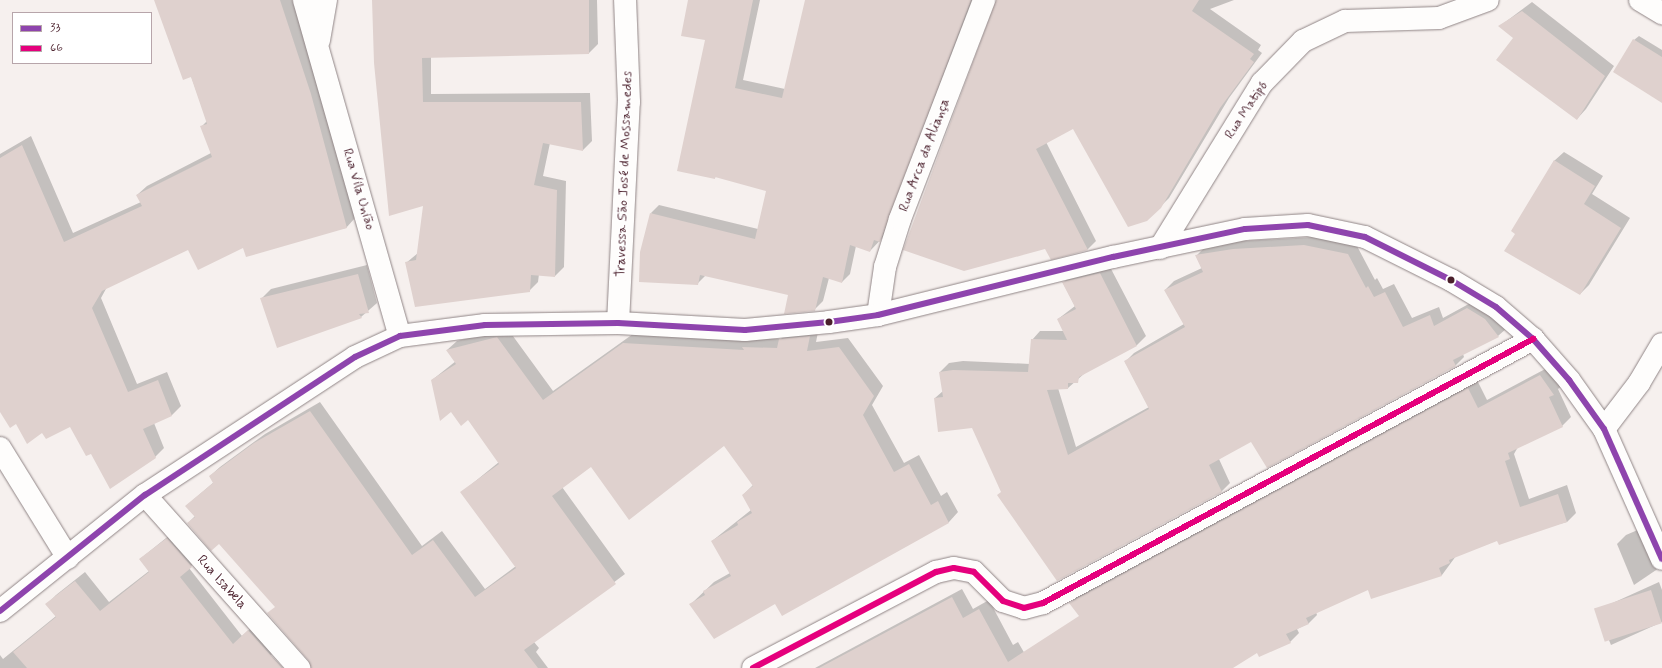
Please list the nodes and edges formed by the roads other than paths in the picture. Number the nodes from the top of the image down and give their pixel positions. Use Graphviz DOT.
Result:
graph roads {
  1 [pos="304,0"];
  2 [pos="326,0"];
  3 [pos="625,0"];
  4 [pos="984,0"];
  5 [pos="1488,0"];
  6 [pos="1640,0"];
  7 [pos="1662,13"];
  8 [pos="318,42"];
  9 [pos="1160,248"];
  10 [pos="878,314"];
  11 [pos="618,323"];
  12 [pos="400,336"];
  13 [pos="1533,339"];
  14 [pos="1662,344"];
  15 [pos="1604,429"];
  16 [pos="0,448"];
  17 [pos="145,495"];
  18 [pos="68,558"];
  19 [pos="1662,559"];
  20 [pos="0,611"];
  21 [pos="299,668"];
  22 [pos="753,668"];
  1 -- 8 [label="street, Rua Vila União"];
  2 -- 8 [label="street, Rua Vila União"];
  3 -- 11 [label="street, Travessa São José de Mossamedes"];
  4 -- 10 [label="street, Rua Arca da Aliança"];
  5 -- 9 [label="street, Rua Matipó"];
  6 -- 7 [label="street"];
  8 -- 12 [label="street, Rua Vila União"];
  9 -- 10 [label="street"];
  9 -- 13 [label="street"];
  10 -- 11 [label="street"];
  11 -- 12 [label="street"];
  12 -- 17 [label="street"];
  13 -- 15 [label="street"];
  13 -- 22 [label="street"];
  14 -- 15 [label="street"];
  15 -- 19 [label="street"];
  16 -- 18 [label="street"];
  17 -- 18 [label="street"];
  17 -- 21 [label="street, Rua Isabela"];
  18 -- 20 [label="street"];
}
